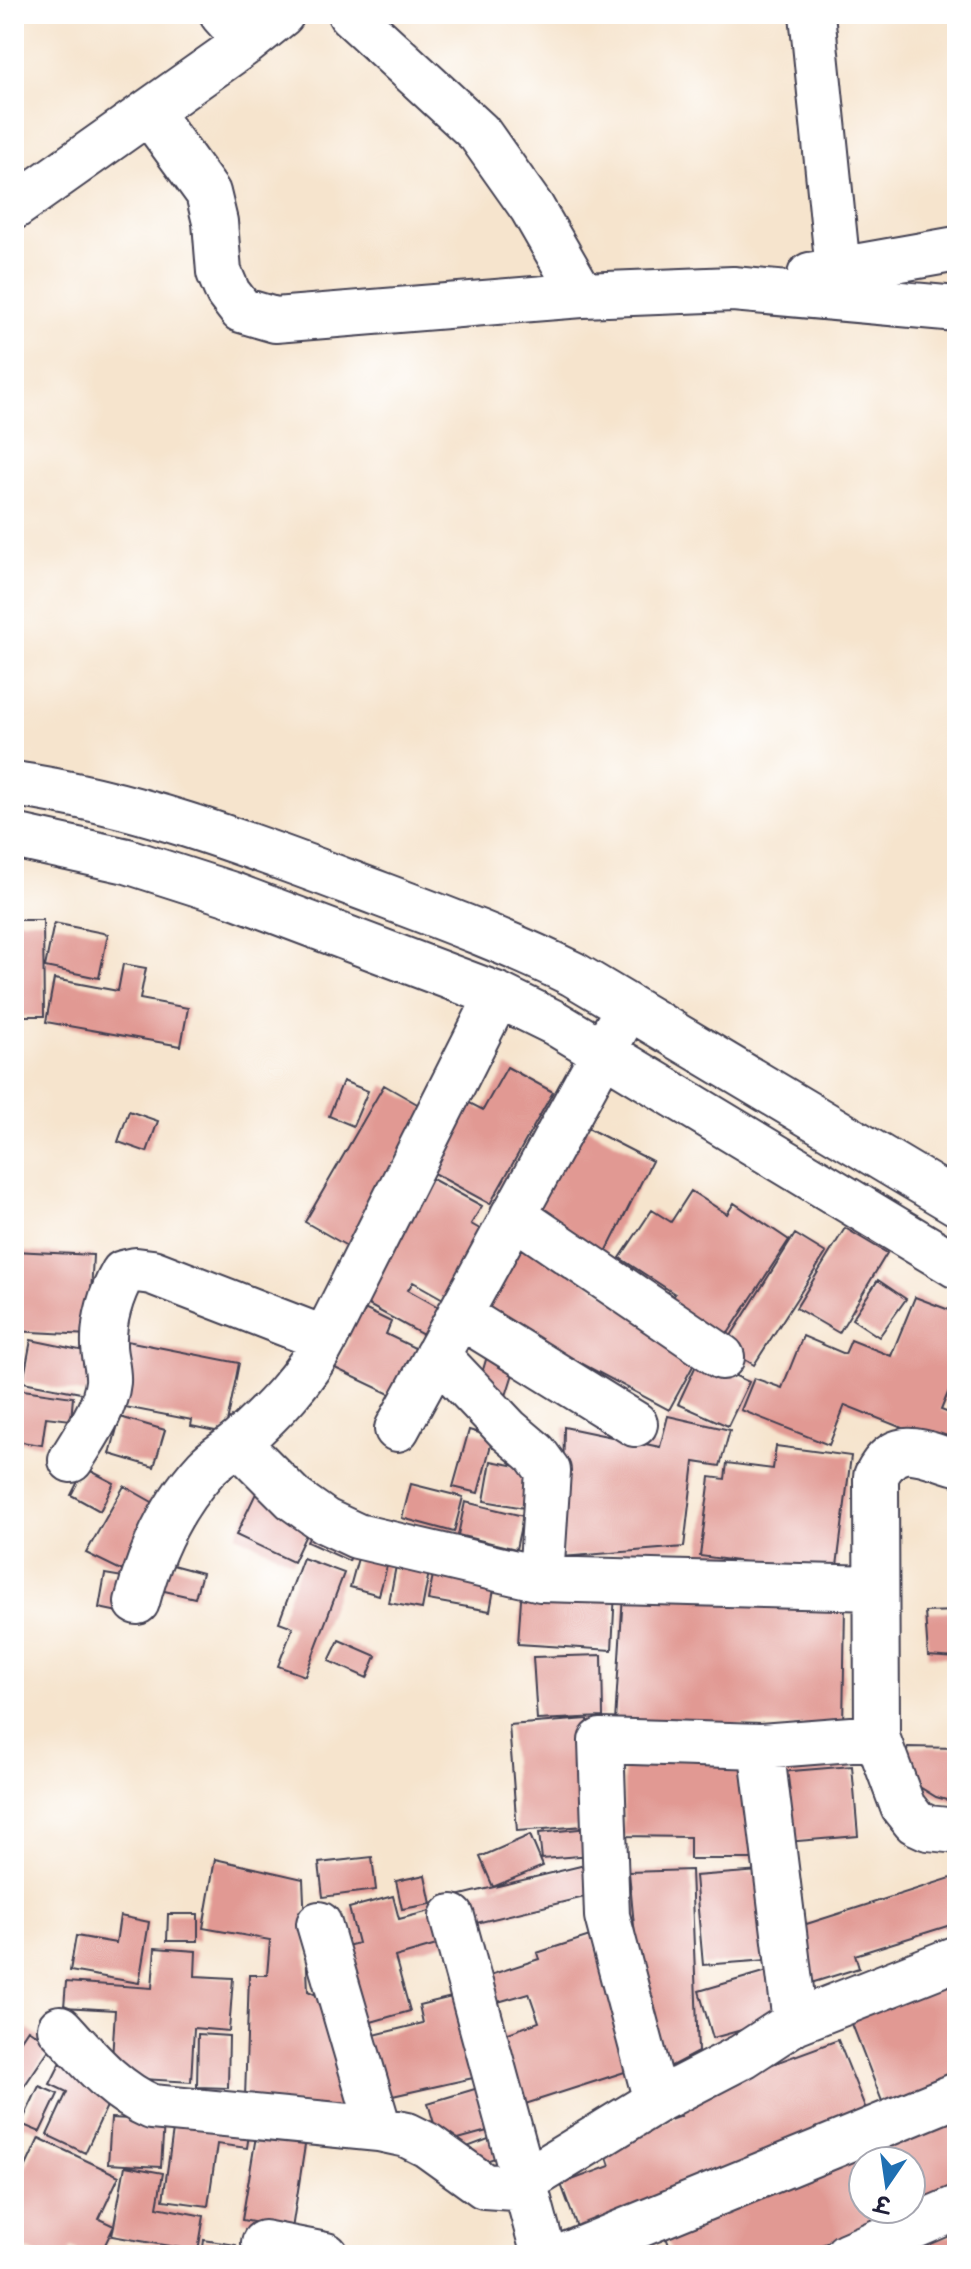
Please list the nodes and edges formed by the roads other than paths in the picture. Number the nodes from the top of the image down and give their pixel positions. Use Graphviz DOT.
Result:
graph roads {
  1 [pos="282,14"];
  2 [pos="350,14"];
  3 [pos="812,14"];
  4 [pos="235,28"];
  5 [pos="149,112"];
  6 [pos="20,190"];
  7 [pos="957,249"];
  8 [pos="838,270"];
  9 [pos="733,289"];
  10 [pos="582,295"];
  11 [pos="957,309"];
  12 [pos="14,784"];
  13 [pos="14,836"];
  14 [pos="498,995"];
  15 [pos="629,1006"];
  16 [pos="603,1052"];
  17 [pos="957,1203"];
  18 [pos="513,1215"];
  19 [pos="957,1266"];
  20 [pos="459,1315"];
  21 [pos="325,1339"];
  22 [pos="437,1355"];
  23 [pos="722,1357"];
  24 [pos="635,1424"];
  25 [pos="397,1429"];
  26 [pos="238,1443"];
  27 [pos="71,1460"];
  28 [pos="957,1463"];
  29 [pos="541,1579"];
  30 [pos="876,1588"];
  31 [pos="137,1602"];
  32 [pos="877,1737"];
  33 [pos="761,1746"];
  34 [pos="957,1831"];
  35 [pos="452,1917"];
  36 [pos="319,1924"];
  37 [pos="957,1958"];
  38 [pos="795,2022"];
  39 [pos="60,2028"];
  40 [pos="957,2095"];
  41 [pos="656,2101"];
  42 [pos="379,2129"];
  43 [pos="524,2181"];
  44 [pos="954,2222"];
  45 [pos="264,2243"];
  46 [pos="326,2255"];
  47 [pos="544,2255"];
  48 [pos="566,2255"];
  49 [pos="847,2255"];
  1 -- 4 [label="street"];
  2 -- 10 [label="street"];
  3 -- 8 [label="street"];
  4 -- 5 [label="street"];
  5 -- 6 [label="street"];
  5 -- 10 [label="street"];
  7 -- 8 [label="street"];
  8 -- 9 [label="street"];
  9 -- 10 [label="street"];
  9 -- 11 [label="street"];
  12 -- 15 [label="street"];
  13 -- 14 [label="street"];
  14 -- 16 [label="street"];
  14 -- 21 [label="street"];
  15 -- 16 [label="street"];
  15 -- 17 [label="street"];
  16 -- 18 [label="street"];
  16 -- 19 [label="street"];
  18 -- 20 [label="street"];
  18 -- 23 [label="street"];
  20 -- 22 [label="street"];
  20 -- 24 [label="street"];
  21 -- 26 [label="street"];
  21 -- 27 [label="street"];
  22 -- 25 [label="street"];
  22 -- 29 [label="street"];
  26 -- 29 [label="street"];
  26 -- 31 [label="street"];
  28 -- 30 [label="street"];
  29 -- 30 [label="street"];
  30 -- 32 [label="street"];
  32 -- 33 [label="street"];
  32 -- 34 [label="street"];
  33 -- 38 [label="street"];
  33 -- 41 [label="street"];
  35 -- 43 [label="street"];
  36 -- 42 [label="street"];
  37 -- 38 [label="street"];
  38 -- 41 [label="street"];
  39 -- 42 [label="street"];
  40 -- 48 [label="street"];
  41 -- 43 [label="street"];
  42 -- 43 [label="street"];
  43 -- 47 [label="street"];
  44 -- 49 [label="street"];
  45 -- 46 [label="street"];
}
